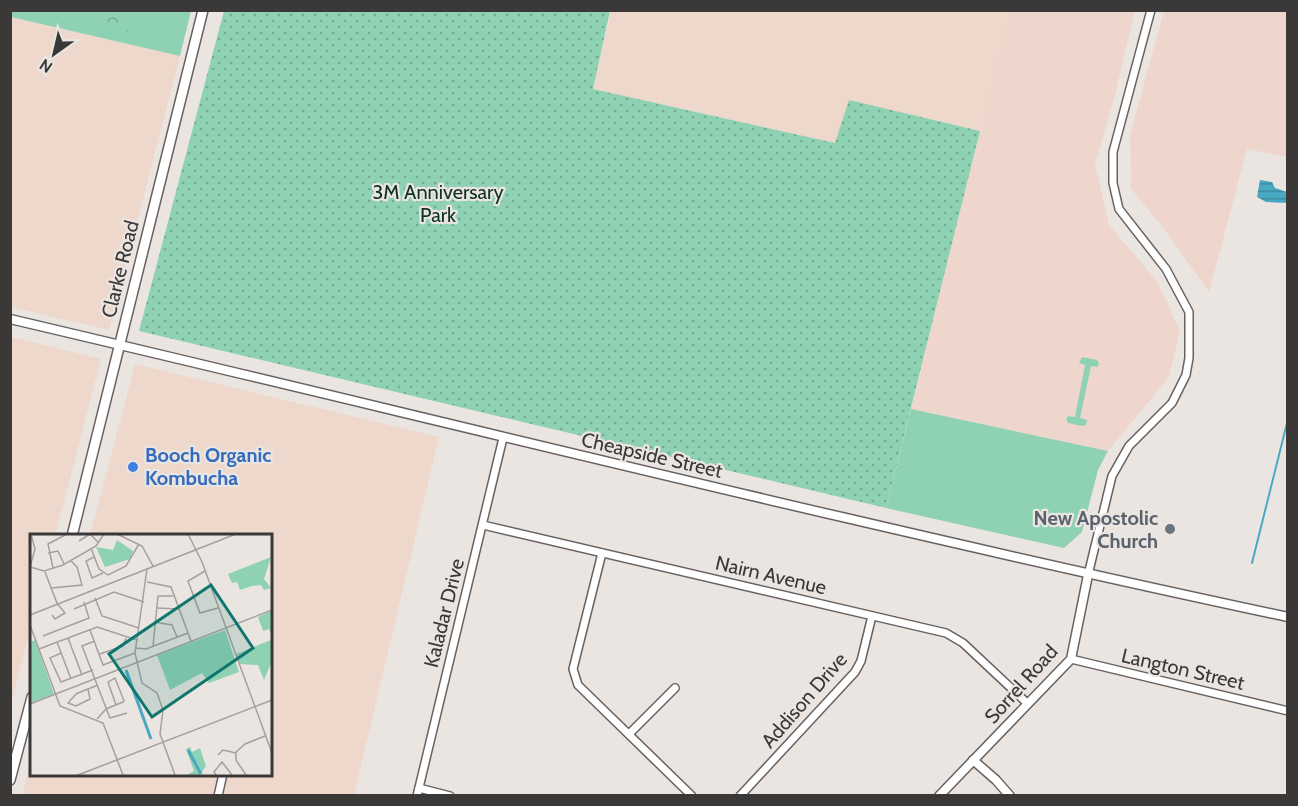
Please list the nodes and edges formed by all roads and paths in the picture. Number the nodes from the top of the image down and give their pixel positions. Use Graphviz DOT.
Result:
graph roads {
  1 [pos="203,10"];
  2 [pos="1151,10"];
  3 [pos="10,319"];
  4 [pos="120,345"];
  5 [pos="503,438"];
  6 [pos="483,525"];
  7 [pos="73,534"];
  8 [pos="602,553"];
  9 [pos="1088,575"];
  10 [pos="872,616"];
  11 [pos="1287,617"];
  12 [pos="1071,659"];
  13 [pos="675,688"];
  14 [pos="1027,703"];
  15 [pos="30,705"];
  16 [pos="1287,711"];
  17 [pos="629,734"];
  18 [pos="973,760"];
  19 [pos="223,776"];
  20 [pos="10,780"];
  21 [pos="418,792"];
  22 [pos="218,795"];
  23 [pos="450,795"];
  24 [pos="692,795"];
  25 [pos="740,795"];
  26 [pos="939,795"];
  27 [pos="1010,795"];
  1 -- 4 [label="main road, Clarke Road"];
  2 -- 9 [label="street"];
  3 -- 4 [label="street, Cheapside Street"];
  4 -- 5 [label="street, Cheapside Street"];
  4 -- 7 [label="main road, Clarke Road"];
  5 -- 6 [label="street, Kaladar Drive"];
  5 -- 9 [label="street, Cheapside Street"];
  6 -- 8 [label="street, Nairn Avenue"];
  6 -- 21 [label="street, Kaladar Drive"];
  8 -- 10 [label="street, Nairn Avenue"];
  8 -- 17 [label="street"];
  9 -- 11 [label="street, Cheapside Street"];
  9 -- 12 [label="street, Sorrel Road"];
  10 -- 14 [label="street, Nairn Avenue"];
  10 -- 25 [label="street, Addison Drive"];
  12 -- 14 [label="street, Sorrel Road"];
  12 -- 16 [label="street, Langton Street"];
  13 -- 17 [label="street"];
  14 -- 18 [label="street, Sorrel Road"];
  15 -- 20 [label="main road"];
  17 -- 24 [label="street"];
  18 -- 26 [label="street, Sorrel Road"];
  18 -- 27 [label="street"];
  19 -- 22 [label="street"];
  21 -- 23 [label="street"];
}
